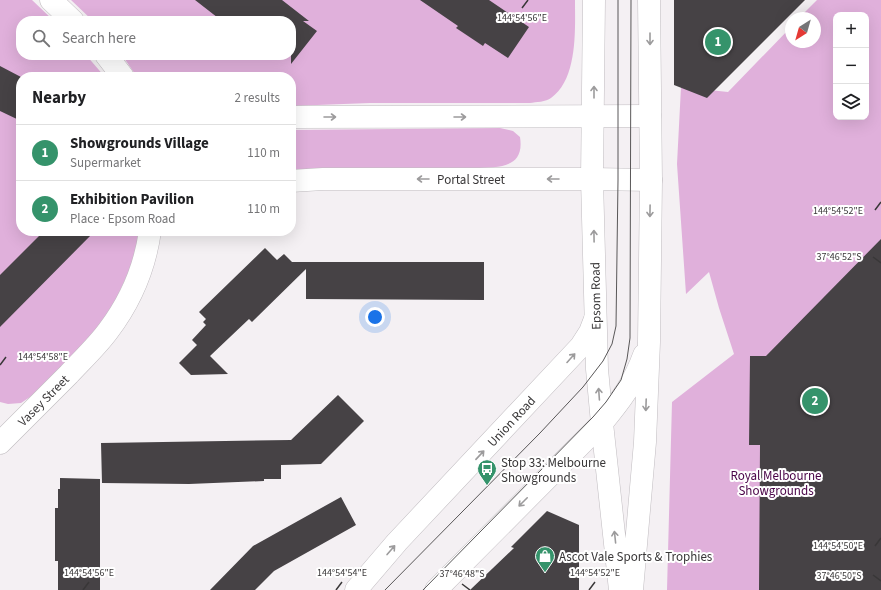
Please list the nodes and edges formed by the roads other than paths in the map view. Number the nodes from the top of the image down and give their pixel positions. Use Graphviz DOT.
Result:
graph roads {
  1 [pos="51,0"];
  2 [pos="594,0"];
  3 [pos="649,0"];
  4 [pos="68,16"];
  5 [pos="110,60"];
  6 [pos="119,72"];
  7 [pos="594,116"];
  8 [pos="650,116"];
  9 [pos="296,117"];
  10 [pos="592,179"];
  11 [pos="296,180"];
  12 [pos="651,180"];
  13 [pos="149,236"];
  14 [pos="596,319"];
  15 [pos="648,330"];
  16 [pos="602,423"];
  17 [pos="3,435"];
  18 [pos="356,590"];
  19 [pos="436,590"];
  20 [pos="620,590"];
  21 [pos="632,590"];
  1 -- 4 [label="street"];
  7 -- 2 [label="street, Epsom Road, one-way"];
  3 -- 8 [label="street, one-way"];
  5 -- 6 [label="street"];
  7 -- 8 [label="street"];
  9 -- 7 [label="street, one-way"];
  7 -- 10 [label="street, Epsom Road"];
  8 -- 12 [label="street"];
  10 -- 11 [label="street, Portal Street, one-way"];
  10 -- 12 [label="street, Portal Street"];
  14 -- 10 [label="street, Epsom Road, one-way"];
  12 -- 15 [label="street, one-way"];
  13 -- 17 [label="street, Vasey Street"];
  16 -- 14 [label="street, Epsom Road, one-way"];
  18 -- 14 [label="street, Union Road, one-way"];
  15 -- 16 [label="street"];
  15 -- 21 [label="street, one-way"];
  16 -- 19 [label="street, one-way"];
  20 -- 16 [label="street, Epsom Road, one-way"];
}
